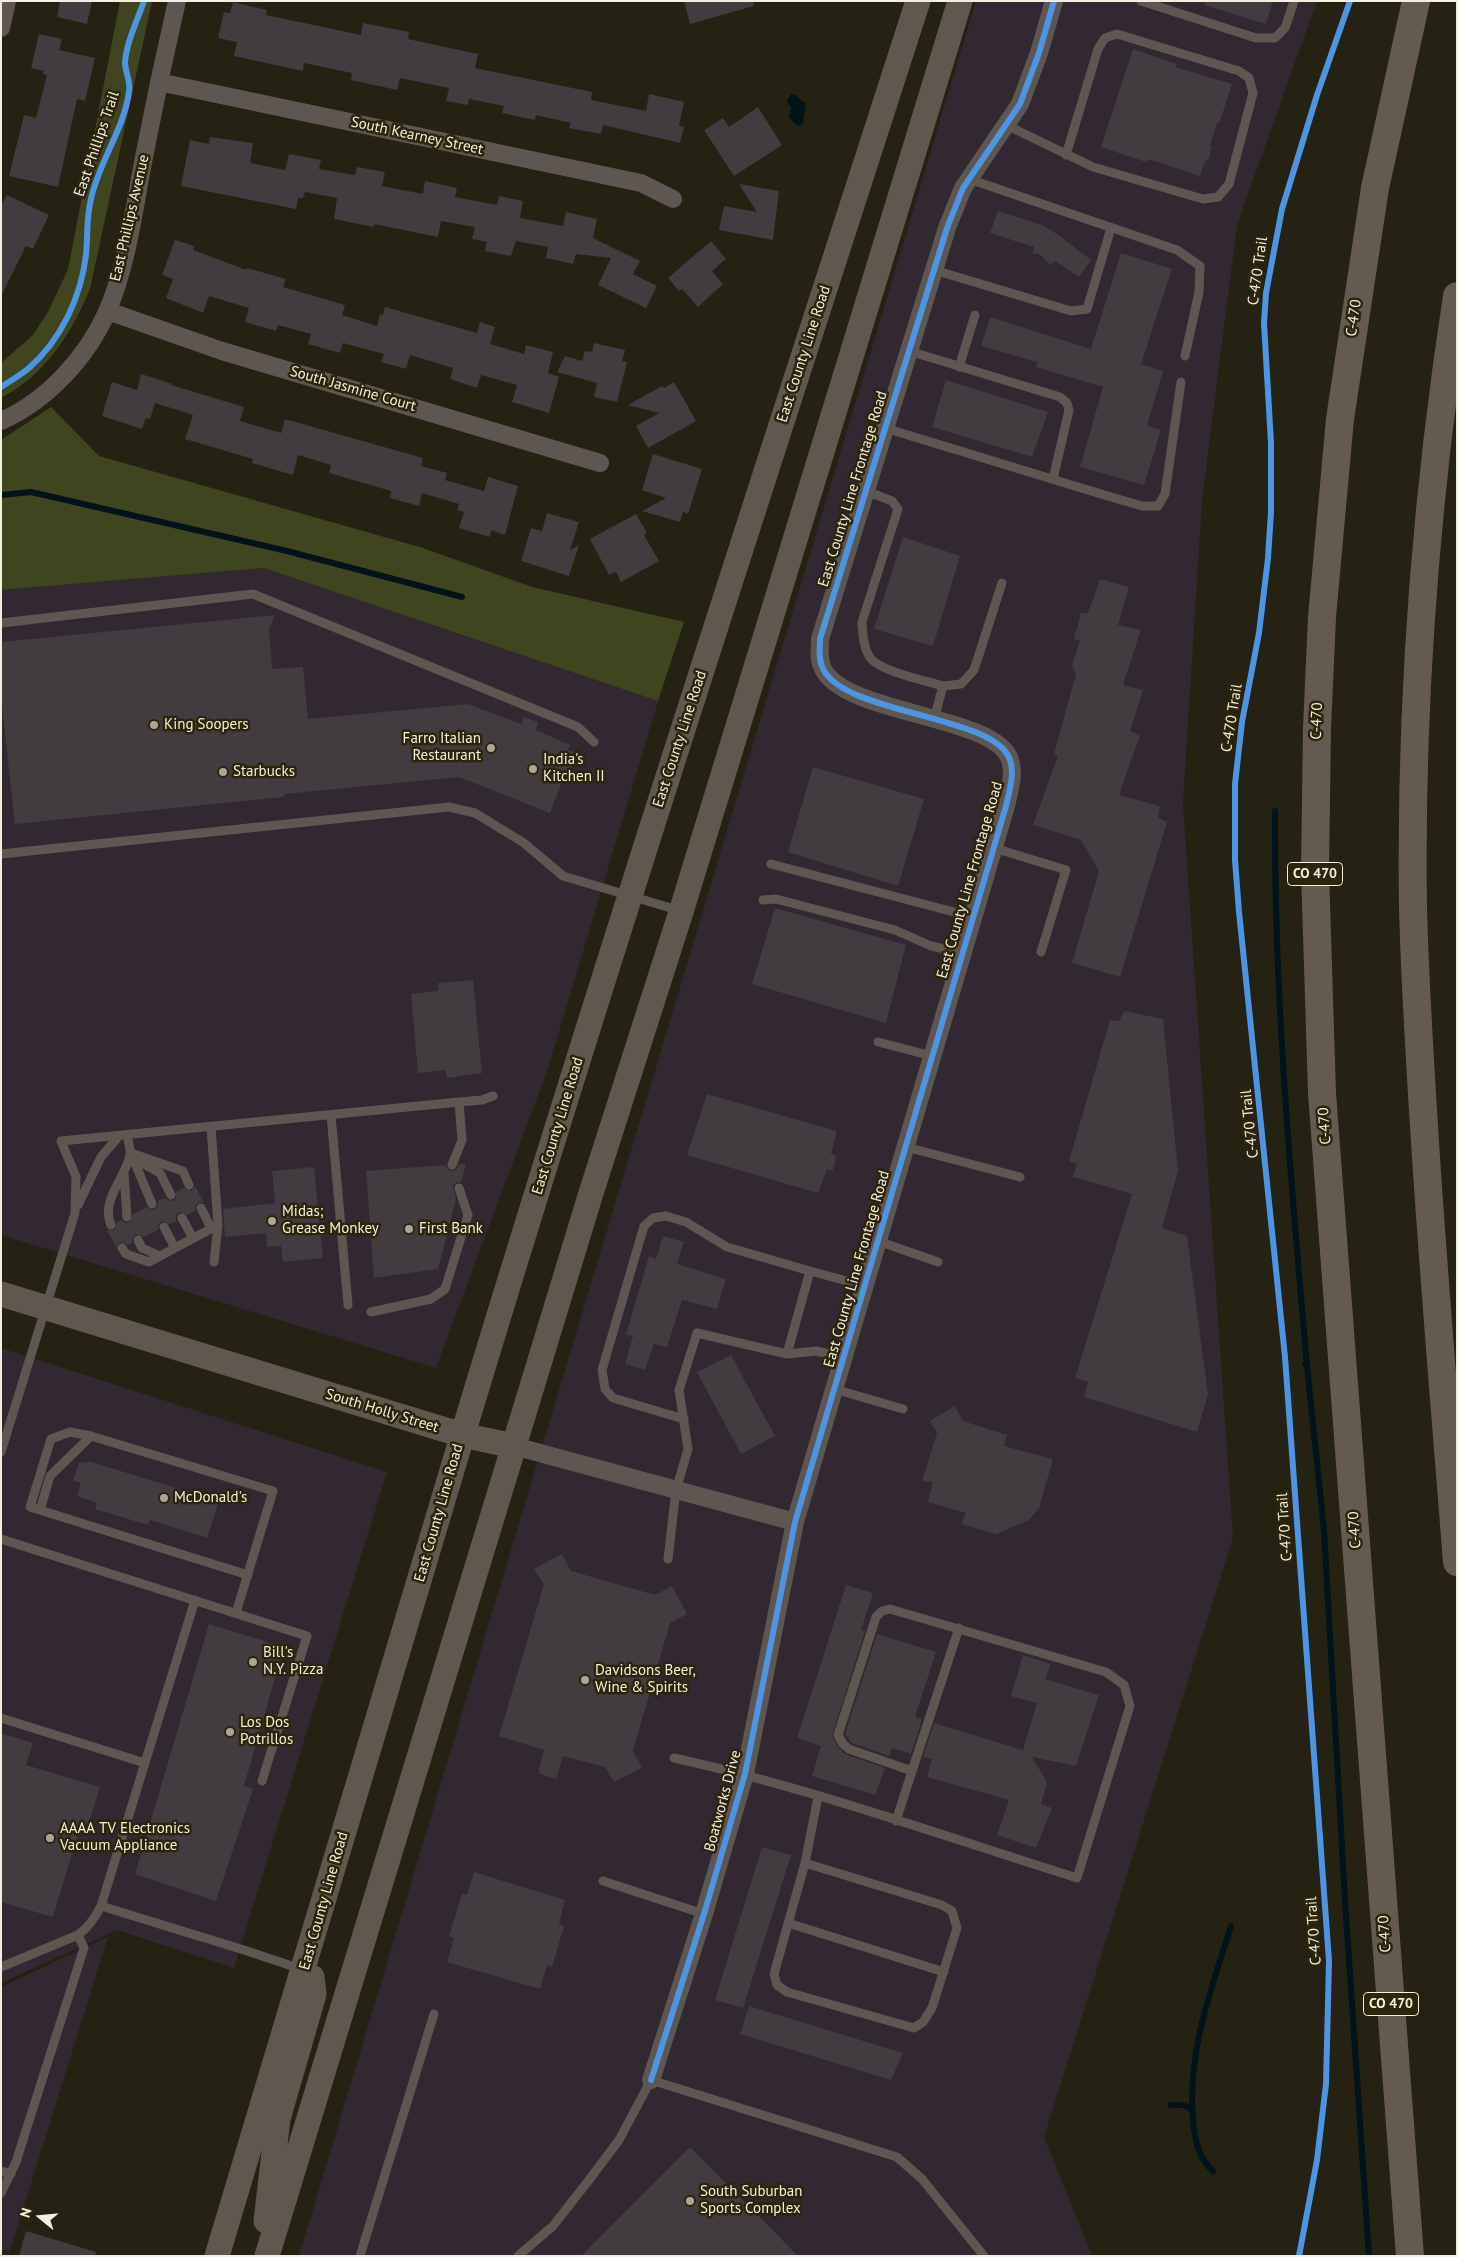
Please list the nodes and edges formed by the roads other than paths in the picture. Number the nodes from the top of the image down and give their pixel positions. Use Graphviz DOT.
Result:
graph roads {
  1 [pos="7,1"];
  2 [pos="177,1"];
  3 [pos="918,1"];
  4 [pos="960,1"];
  5 [pos="1054,1"];
  6 [pos="1141,1"];
  7 [pos="1294,1"];
  8 [pos="1416,1"];
  9 [pos="1,28"];
  10 [pos="159,82"];
  11 [pos="1006,125"];
  12 [pos="1066,155"];
  13 [pos="969,179"];
  14 [pos="673,199"];
  15 [pos="1111,228"];
  16 [pos="934,270"];
  17 [pos="1457,296"];
  18 [pos="108,311"];
  19 [pos="975,315"];
  20 [pos="909,351"];
  21 [pos="1185,356"];
  22 [pos="959,367"];
  23 [pos="1181,382"];
  24 [pos="1,420"];
  25 [pos="886,428"];
  26 [pos="600,463"];
  27 [pos="1053,480"];
  28 [pos="866,491"];
  29 [pos="1002,583"];
  30 [pos="1,622"];
  31 [pos="944,686"];
  32 [pos="934,719"];
  33 [pos="594,742"];
  34 [pos="994,848"];
  35 [pos="1,854"];
  36 [pos="771,864"];
  37 [pos="630,896"];
  38 [pos="763,900"];
  39 [pos="681,912"];
  40 [pos="973,918"];
  41 [pos="1041,952"];
  42 [pos="963,953"];
  43 [pos="878,1042"];
  44 [pos="932,1056"];
  45 [pos="493,1096"];
  46 [pos="459,1102"];
  47 [pos="331,1115"];
  48 [pos="211,1127"];
  49 [pos="123,1136"];
  50 [pos="906,1147"];
  51 [pos="132,1156"];
  52 [pos="452,1165"];
  53 [pos="124,1170"];
  54 [pos="1020,1178"];
  55 [pos="189,1186"];
  56 [pos="459,1188"];
  57 [pos="171,1195"];
  58 [pos="152,1204"];
  59 [pos="201,1208"];
  60 [pos="75,1212"];
  61 [pos="127,1217"];
  62 [pos="182,1218"];
  63 [pos="111,1225"];
  64 [pos="214,1226"];
  65 [pos="164,1227"];
  66 [pos="192,1238"];
  67 [pos="138,1240"];
  68 [pos="878,1241"];
  69 [pos="122,1248"];
  70 [pos="174,1248"];
  71 [pos="160,1256"];
  72 [pos="214,1262"];
  73 [pos="938,1262"];
  74 [pos="810,1270"];
  75 [pos="865,1286"];
  76 [pos="1,1294"];
  77 [pos="348,1305"];
  78 [pos="45,1308"];
  79 [pos="371,1312"];
  80 [pos="787,1354"];
  81 [pos="843,1357"];
  82 [pos="834,1389"];
  83 [pos="902,1409"];
  84 [pos="684,1419"];
  85 [pos="90,1436"];
  86 [pos="462,1436"];
  87 [pos="514,1446"];
  88 [pos="1,1452"];
  89 [pos="676,1490"];
  90 [pos="40,1510"];
  91 [pos="796,1522"];
  92 [pos="1,1539"];
  93 [pos="668,1559"];
  94 [pos="1457,1562"];
  95 [pos="248,1575"];
  96 [pos="195,1600"];
  97 [pos="236,1613"];
  98 [pos="959,1628"];
  99 [pos="1,1718"];
  100 [pos="674,1758"];
  101 [pos="145,1763"];
  102 [pos="912,1771"];
  103 [pos="745,1774"];
  104 [pos="262,1781"];
  105 [pos="818,1797"];
  106 [pos="896,1821"];
  107 [pos="805,1863"];
  108 [pos="603,1881"];
  109 [pos="101,1906"];
  110 [pos="704,1914"];
  111 [pos="788,1923"];
  112 [pos="78,1935"];
  113 [pos="1,1967"];
  114 [pos="304,1970"];
  115 [pos="944,1972"];
  116 [pos="434,2014"];
  117 [pos="651,2080"];
  118 [pos="1,2170"];
  119 [pos="11,2174"];
  120 [pos="1,2193"];
  121 [pos="217,2256"];
  122 [pos="263,2256"];
  123 [pos="267,2256"];
  124 [pos="360,2256"];
  125 [pos="518,2256"];
  126 [pos="984,2256"];
  127 [pos="1410,2256"];
  1 -- 9 [label="street"];
  2 -- 10 [label="street, East Phillips Avenue"];
  3 -- 37 [label="main road, East County Line Road"];
  4 -- 39 [label="main road"];
  5 -- 11 [label="street, East County Line Frontage Road"];
  6 -- 7 [label="lane"];
  8 -- 127 [label="highway, C-470 / CO 470"];
  10 -- 14 [label="street, South Kearney Street"];
  10 -- 18 [label="street, East Phillips Avenue"];
  11 -- 12 [label="lane"];
  11 -- 13 [label="street, East County Line Frontage Road"];
  12 -- 12 [label="lane"];
  13 -- 15 [label="lane"];
  13 -- 16 [label="street, East County Line Frontage Road"];
  15 -- 16 [label="lane"];
  15 -- 21 [label="lane"];
  16 -- 20 [label="street, East County Line Frontage Road"];
  17 -- 94 [label="highway"];
  18 -- 24 [label="street, East Phillips Avenue"];
  18 -- 26 [label="street, South Jasmine Court"];
  19 -- 22 [label="lane"];
  20 -- 22 [label="lane"];
  20 -- 25 [label="street, East County Line Frontage Road"];
  22 -- 27 [label="lane"];
  23 -- 27 [label="lane"];
  25 -- 27 [label="lane"];
  25 -- 28 [label="street, East County Line Frontage Road"];
  28 -- 31 [label="lane"];
  28 -- 32 [label="street, East County Line Frontage Road"];
  29 -- 31 [label="lane"];
  30 -- 33 [label="lane"];
  31 -- 32 [label="lane"];
  32 -- 34 [label="street, East County Line Frontage Road"];
  34 -- 40 [label="street, East County Line Frontage Road"];
  34 -- 41 [label="lane"];
  35 -- 37 [label="lane"];
  36 -- 40 [label="lane"];
  37 -- 39 [label="lane"];
  37 -- 86 [label="main road, East County Line Road"];
  38 -- 42 [label="lane"];
  39 -- 87 [label="main road"];
  40 -- 42 [label="street, East County Line Frontage Road"];
  42 -- 44 [label="street, East County Line Frontage Road"];
  43 -- 44 [label="lane"];
  44 -- 50 [label="street, East County Line Frontage Road"];
  45 -- 46 [label="lane"];
  46 -- 47 [label="lane"];
  46 -- 52 [label="lane"];
  47 -- 48 [label="lane"];
  47 -- 77 [label="lane"];
  48 -- 49 [label="lane"];
  48 -- 64 [label="lane"];
  49 -- 51 [label="lane"];
  49 -- 60 [label="lane"];
  49 -- 60 [label="lane"];
  50 -- 54 [label="lane"];
  50 -- 68 [label="street, East County Line Frontage Road"];
  51 -- 53 [label="lane"];
  51 -- 55 [label="lane"];
  51 -- 57 [label="lane"];
  51 -- 58 [label="lane"];
  53 -- 61 [label="lane"];
  53 -- 63 [label="lane"];
  56 -- 79 [label="lane"];
  59 -- 64 [label="lane"];
  60 -- 78 [label="lane"];
  62 -- 66 [label="lane"];
  64 -- 66 [label="lane"];
  64 -- 72 [label="lane"];
  65 -- 70 [label="lane"];
  66 -- 70 [label="lane"];
  67 -- 71 [label="lane"];
  68 -- 73 [label="lane"];
  68 -- 75 [label="street, East County Line Frontage Road"];
  69 -- 71 [label="lane"];
  70 -- 71 [label="lane"];
  74 -- 75 [label="lane"];
  74 -- 80 [label="lane"];
  74 -- 84 [label="lane"];
  75 -- 81 [label="street, East County Line Frontage Road"];
  76 -- 78 [label="main road, South Holly Street"];
  78 -- 86 [label="main road, South Holly Street"];
  78 -- 88 [label="lane"];
  80 -- 81 [label="lane"];
  80 -- 84 [label="lane"];
  81 -- 82 [label="street, East County Line Frontage Road"];
  82 -- 83 [label="lane"];
  82 -- 91 [label="street, East County Line Frontage Road"];
  84 -- 89 [label="lane"];
  85 -- 90 [label="lane"];
  85 -- 90 [label="lane"];
  85 -- 95 [label="lane"];
  86 -- 87 [label="main road, South Holly Street"];
  86 -- 114 [label="main road, East County Line Road"];
  87 -- 89 [label="street, South Holly Street"];
  87 -- 123 [label="main road"];
  89 -- 91 [label="street, South Holly Street"];
  89 -- 93 [label="lane"];
  90 -- 95 [label="lane"];
  91 -- 103 [label="street, Boatworks Drive"];
  92 -- 96 [label="lane"];
  95 -- 97 [label="lane"];
  96 -- 97 [label="lane"];
  96 -- 101 [label="lane"];
  97 -- 104 [label="lane"];
  98 -- 102 [label="lane"];
  98 -- 102 [label="lane"];
  98 -- 106 [label="lane"];
  99 -- 101 [label="lane"];
  100 -- 103 [label="lane"];
  101 -- 109 [label="lane"];
  102 -- 106 [label="lane"];
  103 -- 105 [label="lane"];
  103 -- 110 [label="street, Boatworks Drive"];
  105 -- 106 [label="lane"];
  105 -- 107 [label="lane"];
  107 -- 111 [label="lane"];
  107 -- 115 [label="lane"];
  108 -- 110 [label="lane"];
  109 -- 112 [label="lane"];
  109 -- 114 [label="lane"];
  110 -- 117 [label="street, Boatworks Drive"];
  111 -- 115 [label="lane"];
  111 -- 115 [label="lane"];
  112 -- 113 [label="lane"];
  112 -- 119 [label="lane"];
  114 -- 121 [label="main road, East County Line Road"];
  114 -- 122 [label="main road"];
  116 -- 124 [label="lane"];
  117 -- 125 [label="lane"];
  117 -- 126 [label="lane"];
  118 -- 119 [label="lane"];
  119 -- 120 [label="lane"];
}
